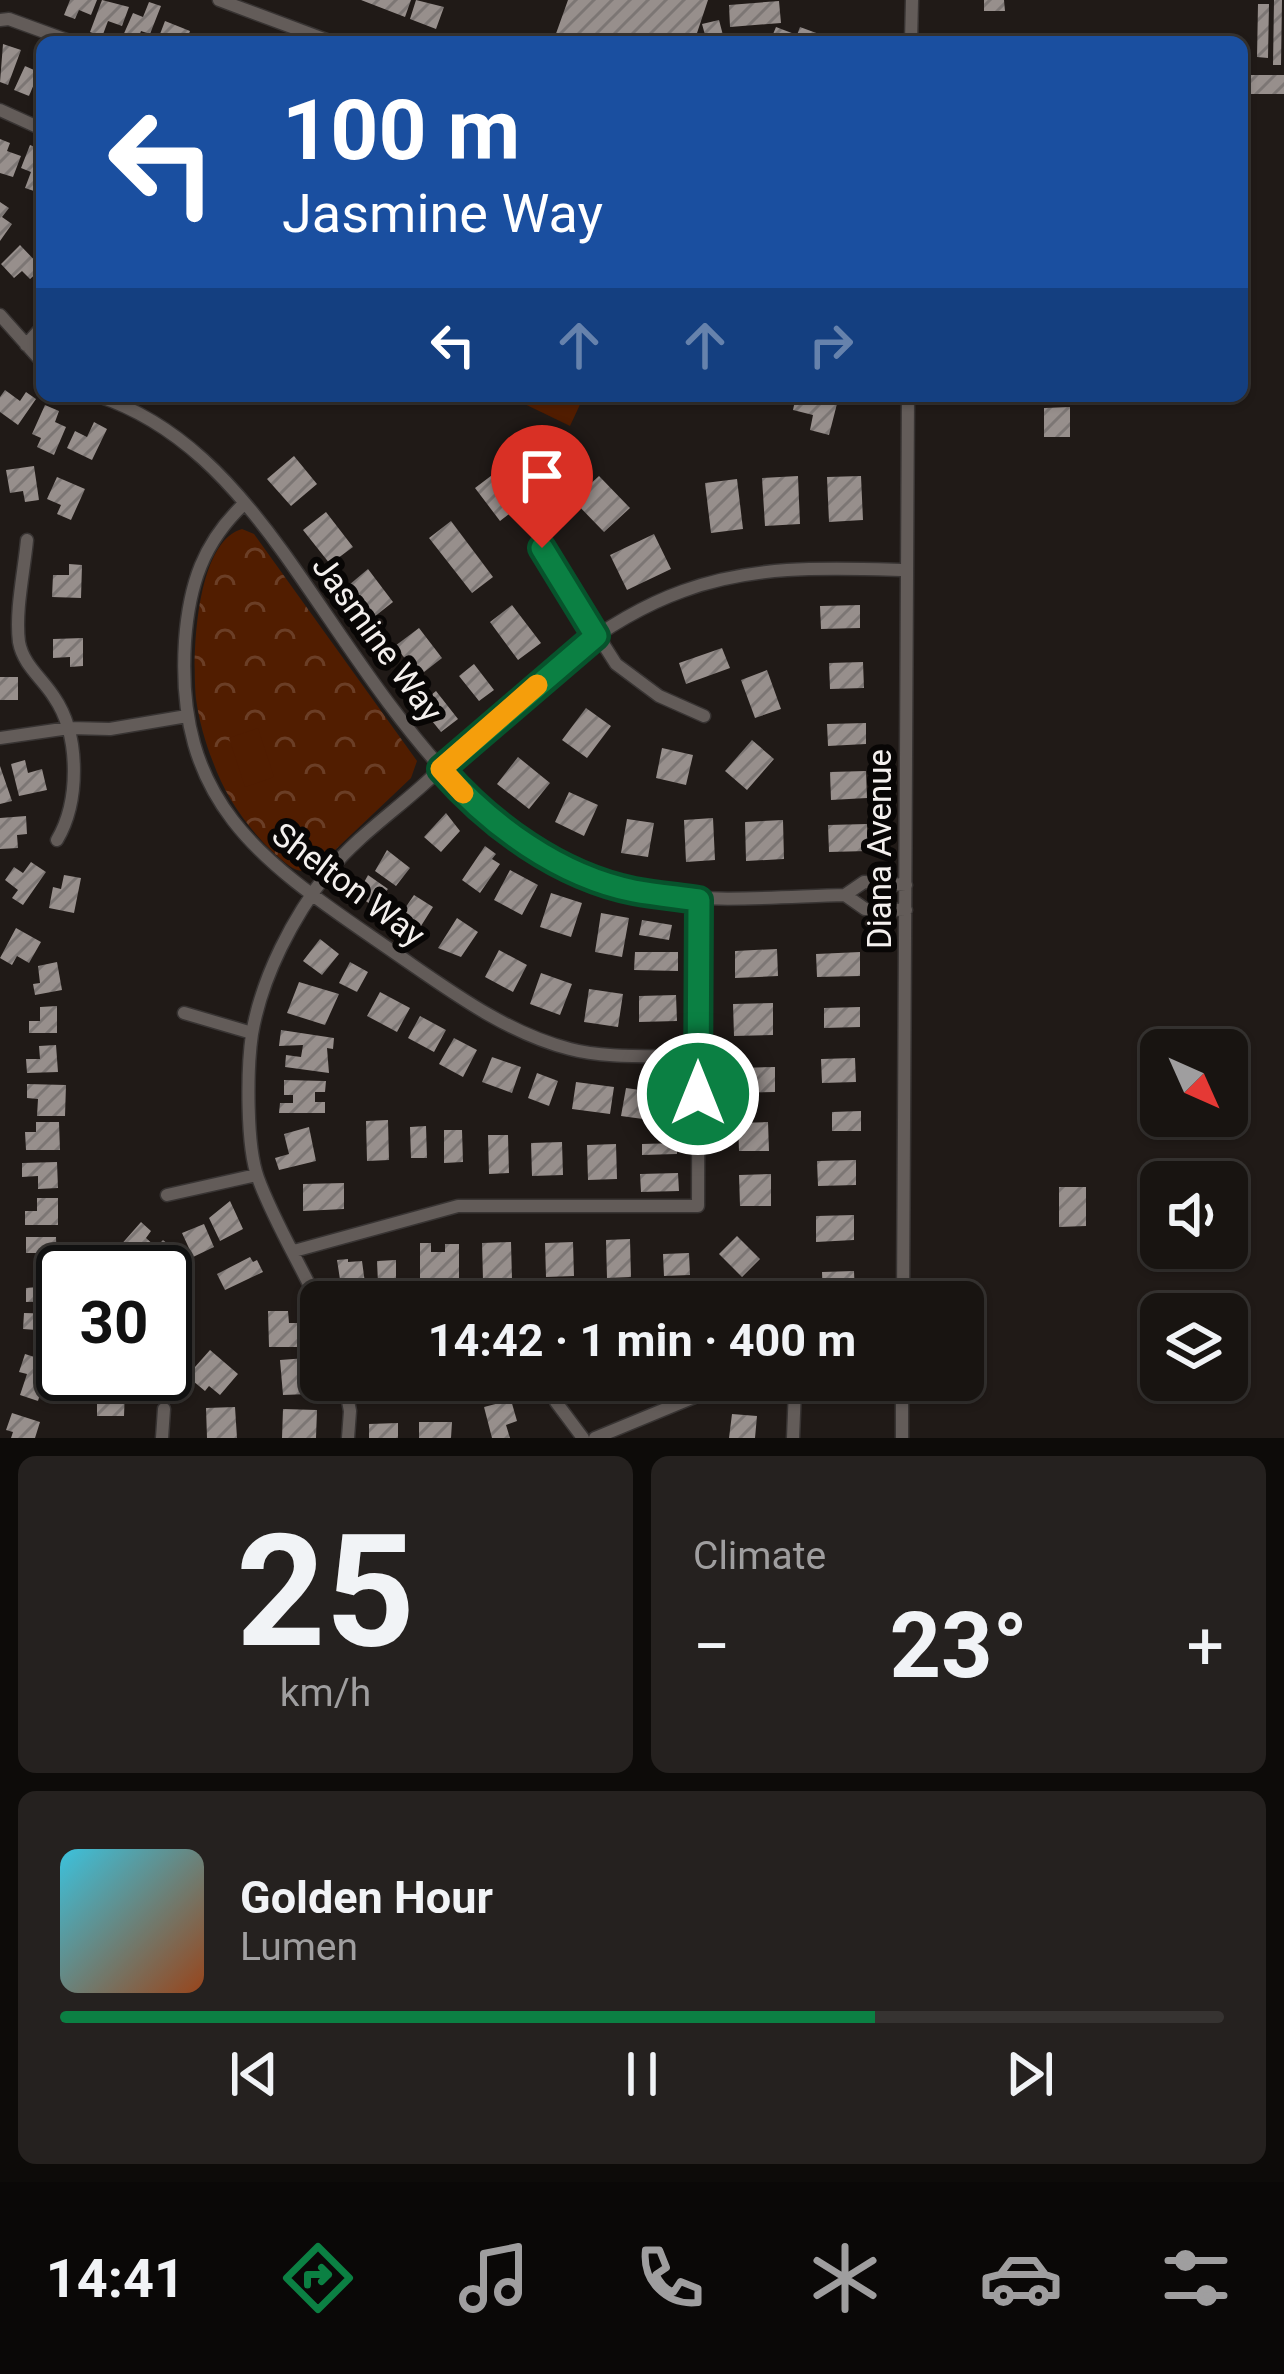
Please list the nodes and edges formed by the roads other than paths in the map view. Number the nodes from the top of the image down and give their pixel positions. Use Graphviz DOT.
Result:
graph roads {
  1 [pos="219,0"];
  2 [pos="912,0"];
  3 [pos="0,20"];
  4 [pos="55,36"];
  5 [pos="316,36"];
  6 [pos="911,36"];
  7 [pos="0,110"];
  8 [pos="36,126"];
  9 [pos="0,315"];
  10 [pos="36,334"];
  11 [pos="26,345"];
  12 [pos="36,356"];
  13 [pos="115,402"];
  14 [pos="908,402"];
  15 [pos="245,503"];
  16 [pos="27,540"];
  17 [pos="542,548"];
  18 [pos="907,570"];
  19 [pos="596,636"];
  20 [pos="188,716"];
  21 [pos="704,716"];
  22 [pos="69,728"];
  23 [pos="0,738"];
  24 [pos="441,769"];
  25 [pos="57,840"];
  26 [pos="906,885"];
  27 [pos="845,895"];
  28 [pos="312,896"];
  29 [pos="699,900"];
  30 [pos="906,910"];
  31 [pos="184,1013"];
  32 [pos="252,1033"];
  33 [pos="698,1057"];
  34 [pos="256,1174"];
  35 [pos="166,1195"];
  36 [pos="294,1251"];
  37 [pos="308,1281"];
  38 [pos="903,1281"];
  39 [pos="348,1401"];
  40 [pos="685,1401"];
  41 [pos="795,1401"];
  42 [pos="902,1401"];
  43 [pos="556,1402"];
  44 [pos="164,1409"];
  45 [pos="162,1438"];
  46 [pos="348,1438"];
  47 [pos="583,1438"];
  48 [pos="595,1438"];
  49 [pos="793,1438"];
  50 [pos="902,1438"];
  1 -- 5 [label="street"];
  2 -- 6 [label="street"];
  3 -- 4 [label="street"];
  7 -- 8 [label="street"];
  9 -- 11 [label="street"];
  10 -- 11 [label="street"];
  11 -- 12 [label="street"];
  13 -- 15 [label="street, Jasmine Way"];
  14 -- 18 [label="street, Diana Avenue"];
  15 -- 20 [label="street, Shelton Way"];
  15 -- 24 [label="street, Jasmine Way"];
  16 -- 22 [label="street"];
  17 -- 19 [label="street"];
  18 -- 19 [label="street"];
  18 -- 26 [label="street, Diana Avenue"];
  19 -- 21 [label="street"];
  19 -- 24 [label="street"];
  20 -- 22 [label="street"];
  20 -- 28 [label="street, Shelton Way"];
  22 -- 23 [label="street"];
  22 -- 25 [label="street"];
  24 -- 28 [label="street"];
  24 -- 29 [label="street, Jasmine Way"];
  26 -- 27 [label="street, Jasmine Way"];
  26 -- 30 [label="street, Diana Avenue"];
  27 -- 29 [label="street, Jasmine Way"];
  27 -- 30 [label="street, Jasmine Way"];
  28 -- 32 [label="street"];
  28 -- 33 [label="street, Shelton Way"];
  29 -- 33 [label="street"];
  30 -- 38 [label="street, Diana Avenue"];
  31 -- 32 [label="street"];
  32 -- 34 [label="street"];
  33 -- 36 [label="street"];
  34 -- 35 [label="street"];
  34 -- 36 [label="street"];
  36 -- 37 [label="street"];
  39 -- 46 [label="street"];
  40 -- 48 [label="street"];
  41 -- 49 [label="street"];
  42 -- 50 [label="street"];
  43 -- 47 [label="street"];
  44 -- 45 [label="street"];
}
